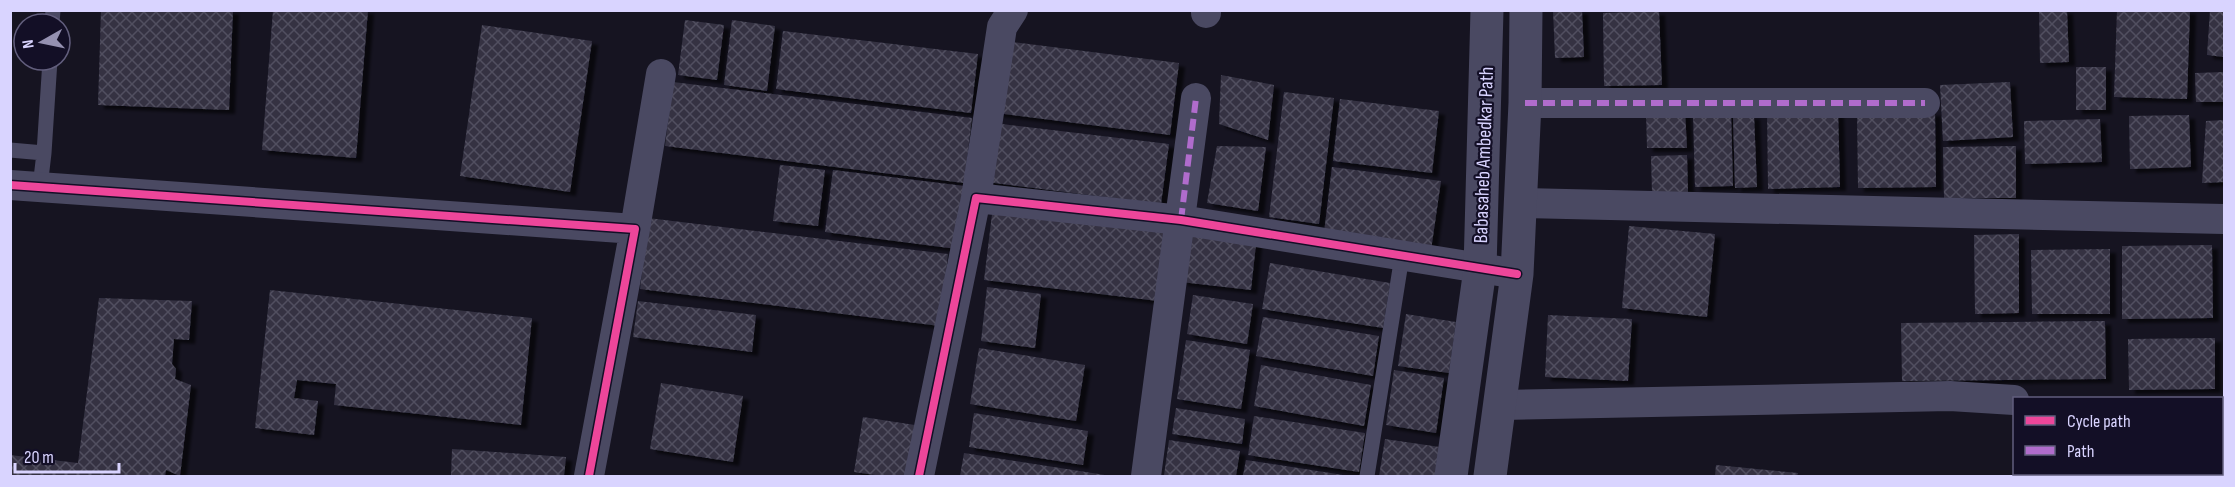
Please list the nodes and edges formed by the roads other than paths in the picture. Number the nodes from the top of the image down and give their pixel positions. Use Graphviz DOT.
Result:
graph roads {
  1 [pos="1013,10"];
  2 [pos="1487,10"];
  3 [pos="1526,10"];
  4 [pos="49,72"];
  5 [pos="662,74"];
  6 [pos="1196,98"];
  7 [pos="1525,103"];
  8 [pos="1925,103"];
  9 [pos="10,150"];
  10 [pos="44,153"];
  11 [pos="10,185"];
  12 [pos="40,187"];
  13 [pos="976,198"];
  14 [pos="1521,203"];
  15 [pos="2224,219"];
  16 [pos="1181,220"];
  17 [pos="635,229"];
  18 [pos="1402,256"];
  19 [pos="1480,269"];
  20 [pos="1517,274"];
  21 [pos="2013,400"];
  22 [pos="1501,405"];
  23 [pos="589,477"];
  24 [pos="920,477"];
  25 [pos="1146,477"];
  26 [pos="1367,477"];
  27 [pos="1451,477"];
  28 [pos="1490,477"];
  1 -- 13 [label="street"];
  2 -- 19 [label="street, Babasaheb Ambedkar Path"];
  3 -- 7 [label="street, Babasaheb Ambedkar Path"];
  4 -- 10 [label="lane"];
  5 -- 17 [label="street"];
  6 -- 16 [label="street"];
  7 -- 8 [label="street"];
  7 -- 14 [label="street, Babasaheb Ambedkar Path"];
  9 -- 10 [label="lane"];
  10 -- 12 [label="lane"];
  11 -- 12 [label="street"];
  12 -- 17 [label="street"];
  13 -- 16 [label="street"];
  13 -- 24 [label="street"];
  14 -- 15 [label="street"];
  14 -- 20 [label="street, Babasaheb Ambedkar Path"];
  16 -- 18 [label="street"];
  16 -- 25 [label="street"];
  17 -- 23 [label="street"];
  18 -- 19 [label="street"];
  18 -- 26 [label="lane"];
  19 -- 20 [label="street"];
  19 -- 27 [label="street, Babasaheb Ambedkar Path"];
  20 -- 22 [label="street, Babasaheb Ambedkar Path"];
  21 -- 22 [label="street"];
  22 -- 28 [label="street, Babasaheb Ambedkar Path"];
}
